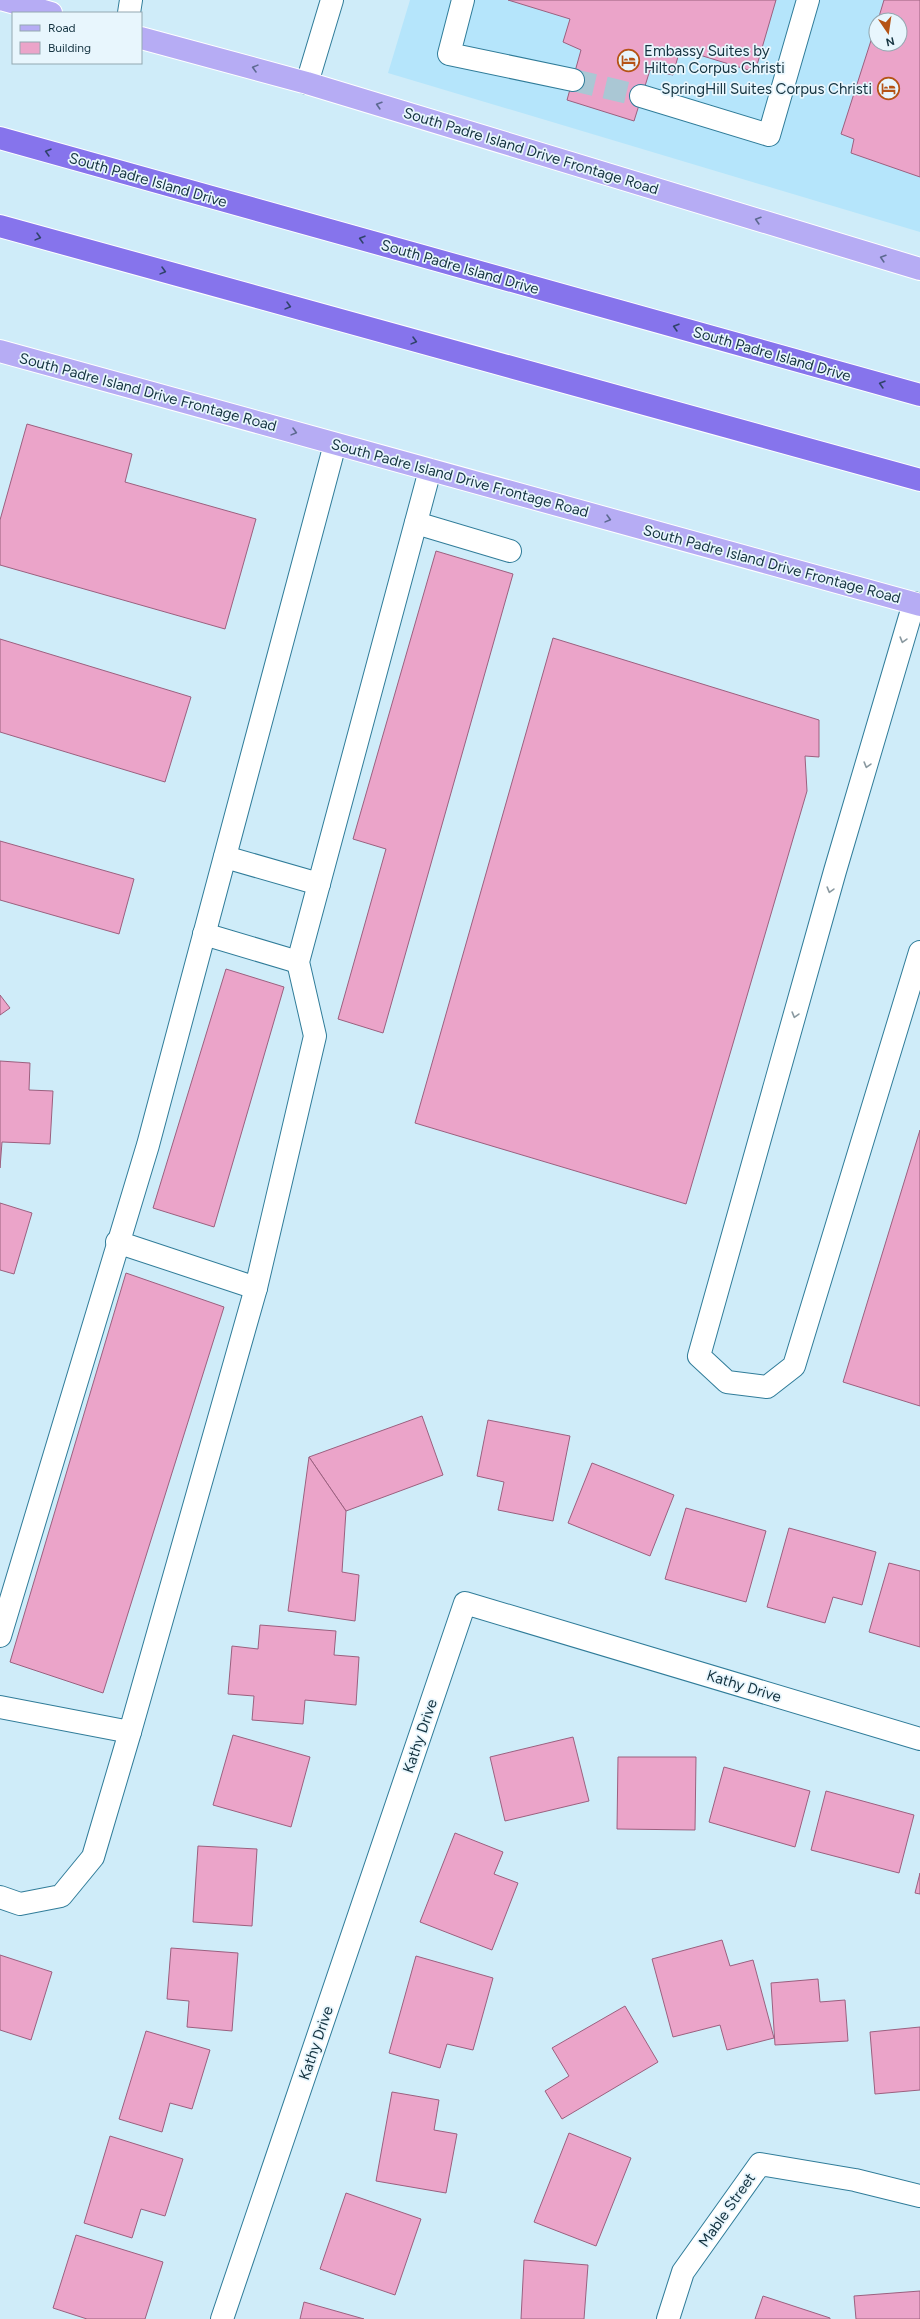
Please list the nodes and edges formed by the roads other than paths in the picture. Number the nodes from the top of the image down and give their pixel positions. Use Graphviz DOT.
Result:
graph roads {
  1 [pos="4,0"];
  2 [pos="131,0"];
  3 [pos="332,0"];
  4 [pos="463,0"];
  5 [pos="808,0"];
  6 [pos="47,12"];
  7 [pos="129,12"];
  8 [pos="142,38"];
  9 [pos="572,80"];
  10 [pos="307,83"];
  11 [pos="641,96"];
  12 [pos="0,138"];
  13 [pos="0,226"];
  14 [pos="920,269"];
  15 [pos="0,351"];
  16 [pos="920,395"];
  17 [pos="335,444"];
  18 [pos="430,470"];
  19 [pos="920,480"];
  20 [pos="416,524"];
  21 [pos="510,551"];
  22 [pos="917,604"];
  23 [pos="225,857"];
  24 [pos="319,884"];
  25 [pos="204,934"];
  26 [pos="920,952"];
  27 [pos="298,962"];
  28 [pos="117,1242"];
  29 [pos="256,1288"];
  30 [pos="0,1636"];
  31 [pos="0,1707"];
  32 [pos="130,1732"];
  33 [pos="920,1738"];
  34 [pos="0,1897"];
  35 [pos="920,2196"];
  36 [pos="222,2319"];
  37 [pos="668,2319"];
  1 -- 6 [label="main road"];
  2 -- 7 [label="street"];
  3 -- 10 [label="street"];
  4 -- 9 [label="street"];
  5 -- 11 [label="street"];
  10 -- 8 [label="main road, South Padre Island Drive Frontage Road, one-way"];
  14 -- 10 [label="main road, South Padre Island Drive Frontage Road, one-way"];
  16 -- 12 [label="highway, South Padre Island Drive, one-way"];
  13 -- 19 [label="highway, one-way"];
  15 -- 17 [label="main road, South Padre Island Drive Frontage Road, one-way"];
  17 -- 18 [label="main road, South Padre Island Drive Frontage Road"];
  17 -- 23 [label="street"];
  18 -- 20 [label="street"];
  18 -- 22 [label="main road, South Padre Island Drive Frontage Road, one-way"];
  20 -- 21 [label="street"];
  20 -- 24 [label="street"];
  22 -- 26 [label="street, one-way"];
  23 -- 24 [label="street"];
  23 -- 25 [label="street"];
  24 -- 27 [label="street"];
  25 -- 27 [label="street"];
  25 -- 28 [label="street"];
  27 -- 29 [label="street"];
  28 -- 29 [label="street"];
  28 -- 30 [label="street"];
  29 -- 32 [label="street"];
  31 -- 32 [label="street"];
  32 -- 34 [label="street"];
  33 -- 36 [label="street, Kathy Drive"];
  35 -- 37 [label="street, Mable Street"];
}
